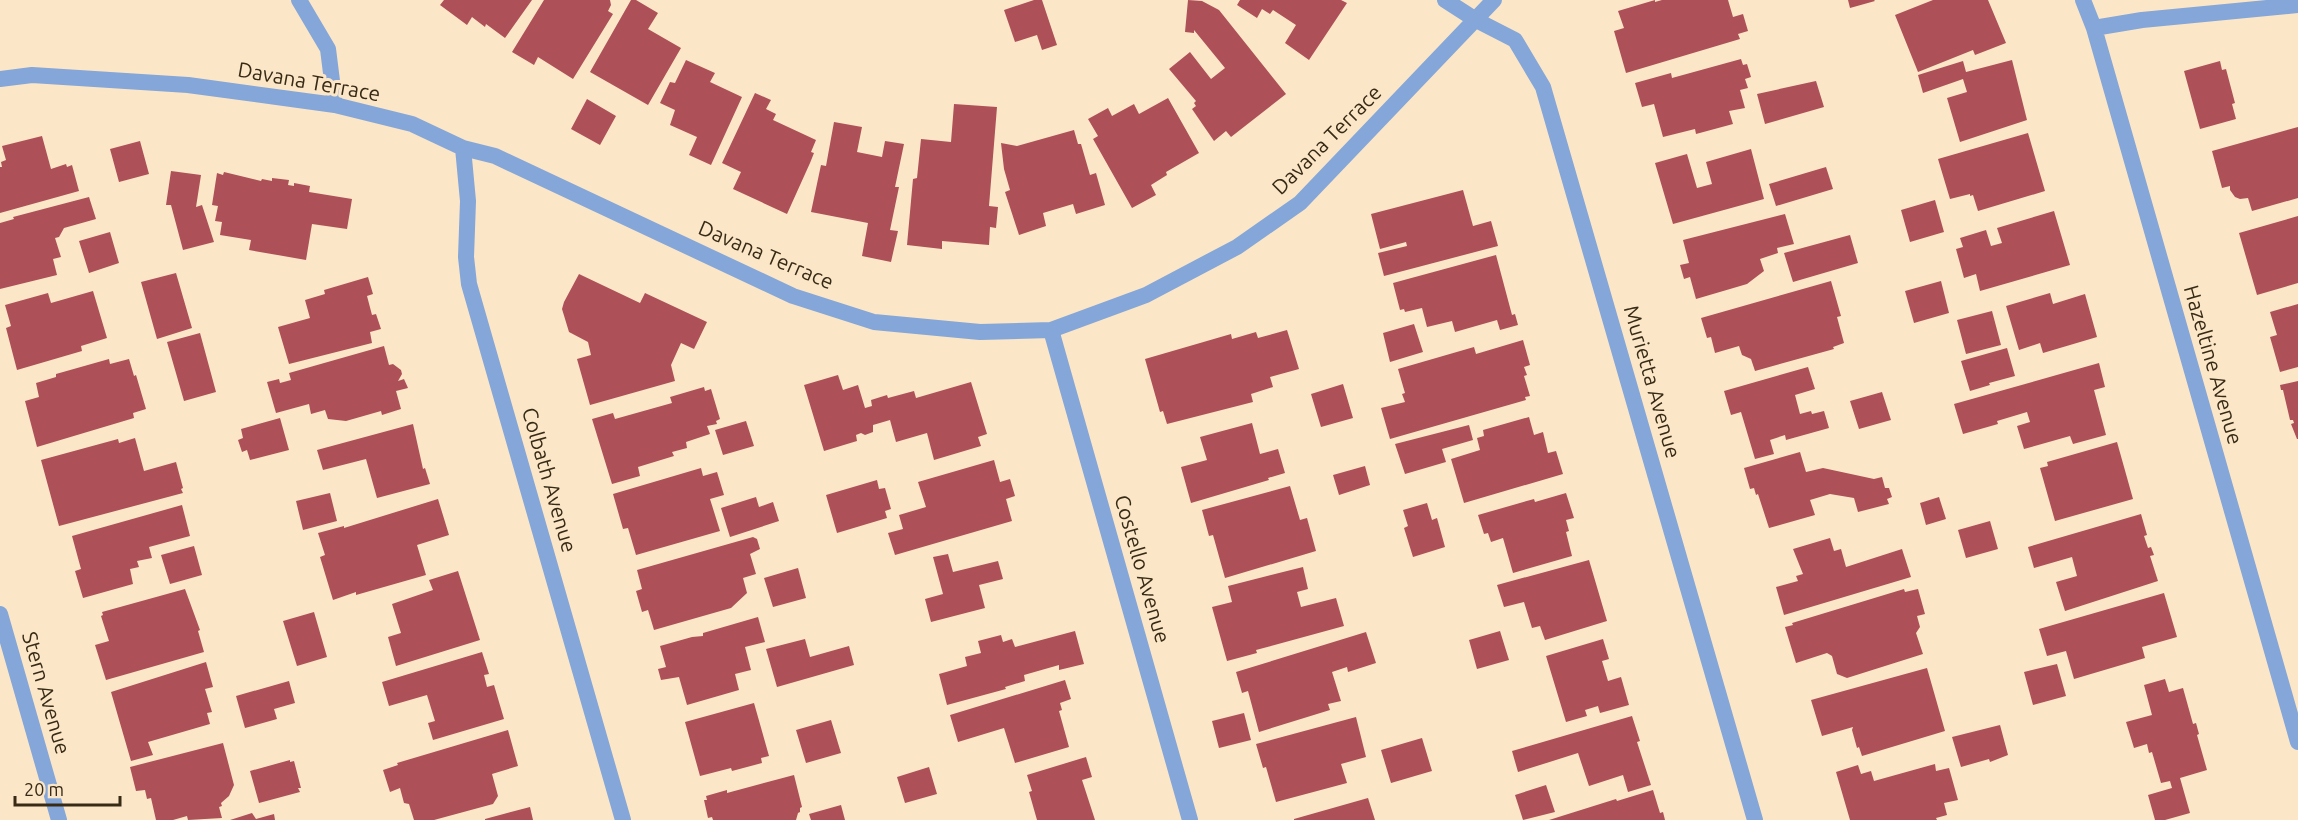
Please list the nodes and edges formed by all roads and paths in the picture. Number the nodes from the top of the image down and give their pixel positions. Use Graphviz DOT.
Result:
graph roads {
  1 [pos="299,0"];
  2 [pos="1445,0"];
  3 [pos="1494,0"];
  4 [pos="2083,0"];
  5 [pos="2298,5"];
  6 [pos="1476,20"];
  7 [pos="2094,28"];
  8 [pos="0,79"];
  9 [pos="335,105"];
  10 [pos="464,148"];
  11 [pos="1051,330"];
  12 [pos="0,614"];
  13 [pos="2295,721"];
  14 [pos="2298,742"];
  15 [pos="59,820"];
  16 [pos="623,820"];
  17 [pos="1190,820"];
  18 [pos="1755,820"];
  1 -- 9 [label="street"];
  2 -- 6 [label="street, Murietta Avenue"];
  3 -- 6 [label="street, Davana Terrace"];
  4 -- 7 [label="street, Hazeltine Avenue"];
  5 -- 7 [label="street"];
  6 -- 11 [label="street, Davana Terrace"];
  6 -- 18 [label="street, Murietta Avenue"];
  7 -- 13 [label="street, Hazeltine Avenue"];
  8 -- 9 [label="street, Davana Terrace"];
  9 -- 10 [label="street, Davana Terrace"];
  10 -- 11 [label="street, Davana Terrace"];
  10 -- 16 [label="street, Colbath Avenue"];
  11 -- 17 [label="street, Costello Avenue"];
  12 -- 15 [label="street, Stern Avenue"];
  13 -- 14 [label="street, Hazeltine Avenue"];
}
